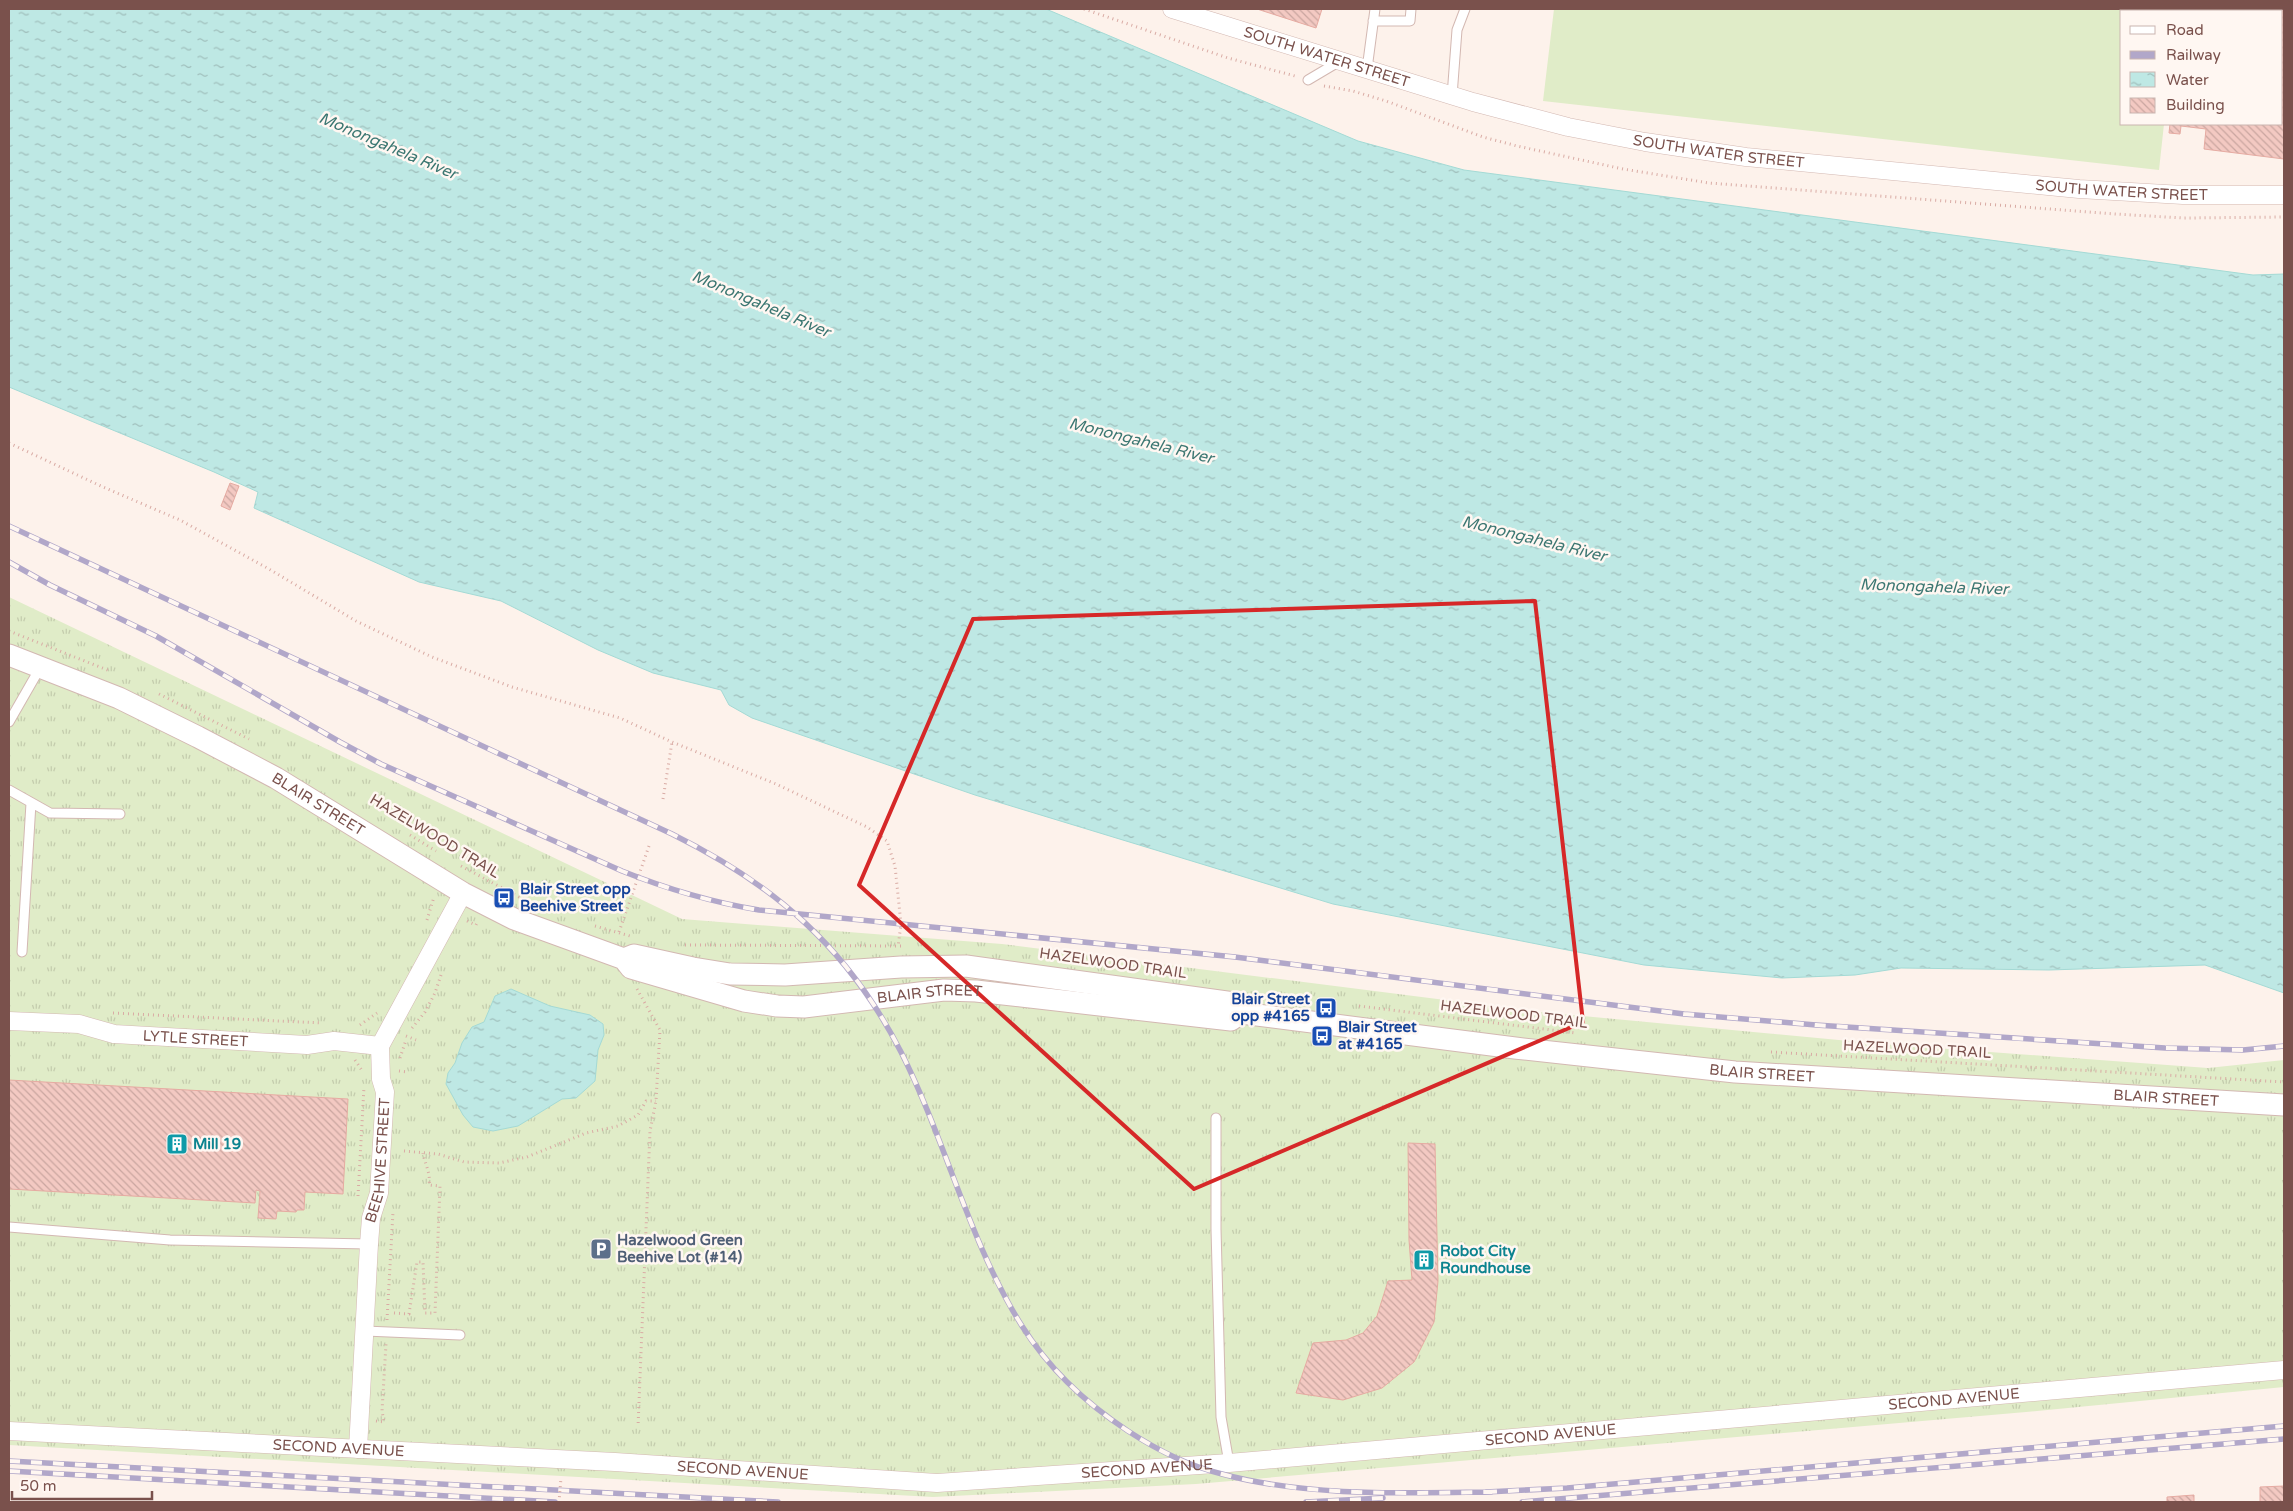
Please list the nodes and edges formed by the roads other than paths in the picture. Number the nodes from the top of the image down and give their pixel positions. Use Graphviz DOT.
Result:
graph roads {
  1 [pos="1172,9"];
  2 [pos="1375,9"];
  3 [pos="1411,9"];
  4 [pos="1466,9"];
  5 [pos="1374,21"];
  6 [pos="1340,61"];
  7 [pos="1367,69"];
  8 [pos="1308,80"];
  9 [pos="1452,96"];
  10 [pos="2284,195"];
  11 [pos="9,655"];
  12 [pos="40,668"];
  13 [pos="9,722"];
  14 [pos="9,790"];
  15 [pos="31,803"];
  16 [pos="120,814"];
  17 [pos="463,893"];
  18 [pos="22,952"];
  19 [pos="617,957"];
  20 [pos="1241,1013"];
  21 [pos="9,1021"];
  22 [pos="380,1046"];
  23 [pos="2284,1105"];
  24 [pos="1216,1118"];
  25 [pos="9,1227"];
  26 [pos="369,1244"];
  27 [pos="365,1331"];
  28 [pos="460,1335"];
  29 [pos="2284,1370"];
  30 [pos="9,1431"];
  31 [pos="358,1449"];
  32 [pos="1229,1463"];
  1 -- 6 [label="street, SOUTH WATER STREET"];
  2 -- 5 [label="lane"];
  3 -- 5 [label="lane"];
  4 -- 9 [label="lane"];
  5 -- 7 [label="lane"];
  6 -- 7 [label="street, SOUTH WATER STREET"];
  6 -- 8 [label="lane"];
  7 -- 9 [label="street, SOUTH WATER STREET"];
  9 -- 10 [label="street, SOUTH WATER STREET"];
  11 -- 12 [label="street, BLAIR STREET"];
  12 -- 13 [label="lane"];
  12 -- 17 [label="street, BLAIR STREET"];
  14 -- 15 [label="lane"];
  15 -- 16 [label="lane"];
  15 -- 18 [label="lane"];
  17 -- 19 [label="street, BLAIR STREET"];
  17 -- 22 [label="street"];
  19 -- 20 [label="street, BLAIR STREET"];
  19 -- 20 [label="street, BLAIR STREET"];
  20 -- 23 [label="street, BLAIR STREET"];
  21 -- 22 [label="street, LYTLE STREET"];
  22 -- 26 [label="street, BEEHIVE STREET"];
  24 -- 32 [label="lane"];
  25 -- 26 [label="lane"];
  26 -- 27 [label="street, BEEHIVE STREET"];
  27 -- 28 [label="lane"];
  27 -- 31 [label="street, BEEHIVE STREET"];
  29 -- 32 [label="street, SECOND AVENUE"];
  30 -- 31 [label="street, SECOND AVENUE"];
  31 -- 32 [label="street, SECOND AVENUE"];
}
